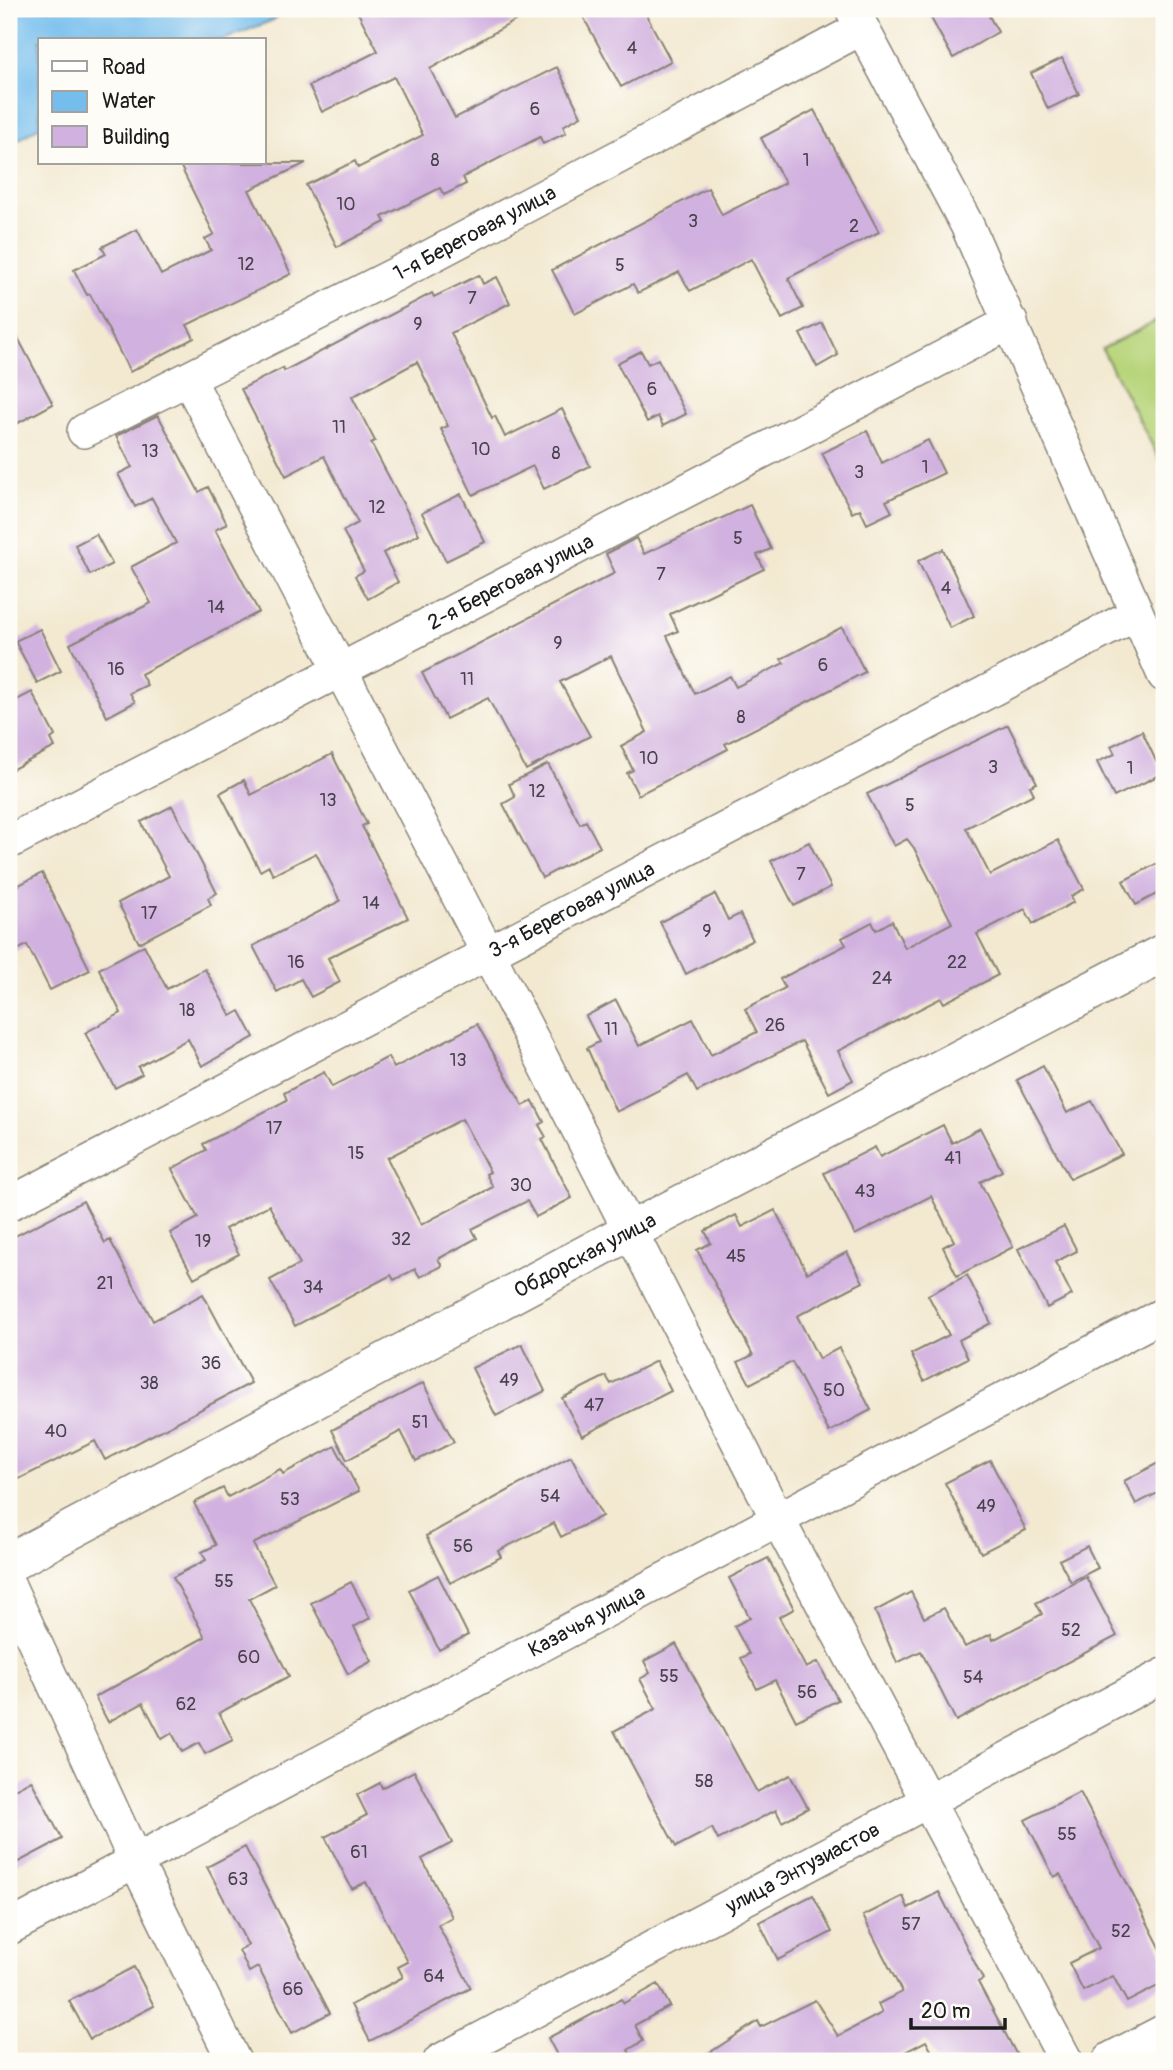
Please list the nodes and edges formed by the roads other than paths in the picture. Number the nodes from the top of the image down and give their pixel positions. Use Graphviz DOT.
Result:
graph roads {
  1 [pos="857,18"];
  2 [pos="1011,322"];
  3 [pos="189,380"];
  4 [pos="84,431"];
  5 [pos="1136,614"];
  6 [pos="340,670"];
  7 [pos="1164,675"];
  8 [pos="9,842"];
  9 [pos="487,951"];
  10 [pos="1164,953"];
  11 [pos="9,1203"];
  12 [pos="630,1231"];
  13 [pos="1164,1314"];
  14 [pos="777,1518"];
  15 [pos="9,1563"];
  16 [pos="9,1586"];
  17 [pos="1164,1675"];
  18 [pos="929,1798"];
  19 [pos="135,1860"];
  20 [pos="9,1927"];
  21 [pos="1164,2034"];
  22 [pos="234,2061"];
  23 [pos="440,2061"];
  24 [pos="1066,2061"];
  25 [pos="1112,2061"];
  1 -- 2 [label="street"];
  1 -- 3 [label="street, 1-я Береговая улица"];
  2 -- 5 [label="street"];
  2 -- 6 [label="street, 2-я Береговая улица"];
  3 -- 4 [label="street, 1-я Береговая улица"];
  3 -- 6 [label="street"];
  5 -- 7 [label="street"];
  5 -- 9 [label="street, 3-я Береговая улица"];
  6 -- 8 [label="street, 2-я Береговая улица"];
  6 -- 9 [label="street"];
  9 -- 11 [label="street, 3-я Береговая улица"];
  9 -- 12 [label="street"];
  10 -- 12 [label="street, Обдорская улица"];
  12 -- 14 [label="street"];
  12 -- 15 [label="street, Обдорская улица"];
  13 -- 14 [label="street, Казачья улица"];
  14 -- 18 [label="street"];
  14 -- 19 [label="street, Казачья улица"];
  16 -- 19 [label="street"];
  17 -- 18 [label="street, улица Энтузиастов"];
  18 -- 23 [label="street, улица Энтузиастов"];
  18 -- 24 [label="street"];
  19 -- 20 [label="street, Казачья улица"];
  19 -- 22 [label="street"];
  21 -- 25 [label="street"];
}
